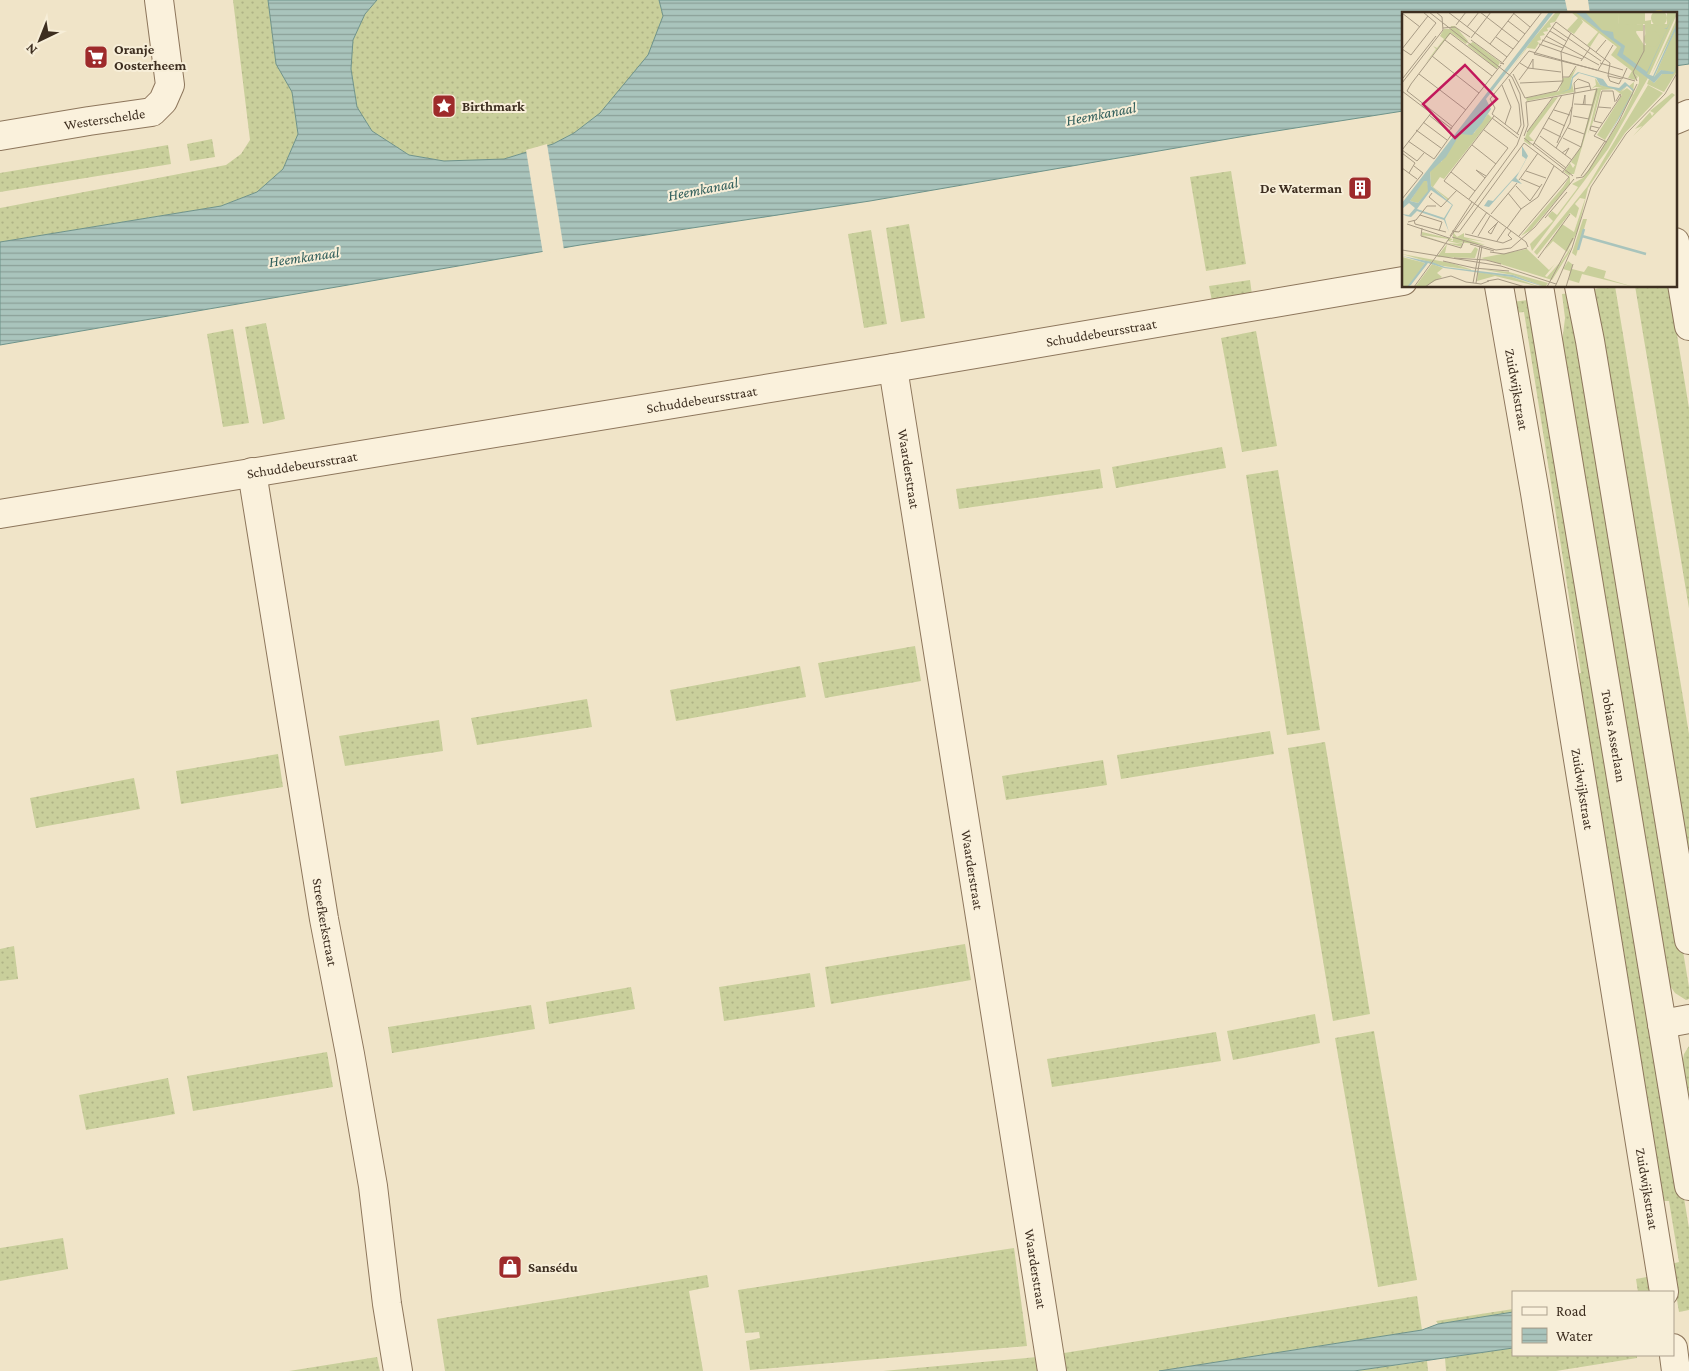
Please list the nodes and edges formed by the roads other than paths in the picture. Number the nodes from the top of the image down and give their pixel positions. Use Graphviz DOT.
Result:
graph roads {
  1 [pos="159,0"];
  2 [pos="1689,114"];
  3 [pos="1676,120"];
  4 [pos="0,136"];
  5 [pos="1676,249"];
  6 [pos="1402,281"];
  7 [pos="1498,288"];
  8 [pos="1539,288"];
  9 [pos="1579,288"];
  10 [pos="1689,326"];
  11 [pos="892,368"];
  12 [pos="252,472"];
  13 [pos="0,514"];
  14 [pos="1689,940"];
  15 [pos="1689,1019"];
  16 [pos="1662,1024"];
  17 [pos="1689,1186"];
  18 [pos="1664,1291"];
  19 [pos="1051,1369"];
  20 [pos="398,1371"];
  1 -- 4 [label="street, Westerschelde"];
  2 -- 3 [label="street"];
  5 -- 10 [label="street"];
  6 -- 11 [label="street, Schuddebeursstraat"];
  7 -- 18 [label="street, Zuidwijkstraat"];
  8 -- 16 [label="street, Tobias Asserlaan"];
  9 -- 14 [label="street"];
  11 -- 12 [label="street, Schuddebeursstraat"];
  11 -- 19 [label="street, Waarderstraat"];
  12 -- 13 [label="street, Schuddebeursstraat"];
  12 -- 20 [label="street, Streefkerkstraat"];
  15 -- 16 [label="street"];
  16 -- 17 [label="street, Tobias Asserlaan"];
}
